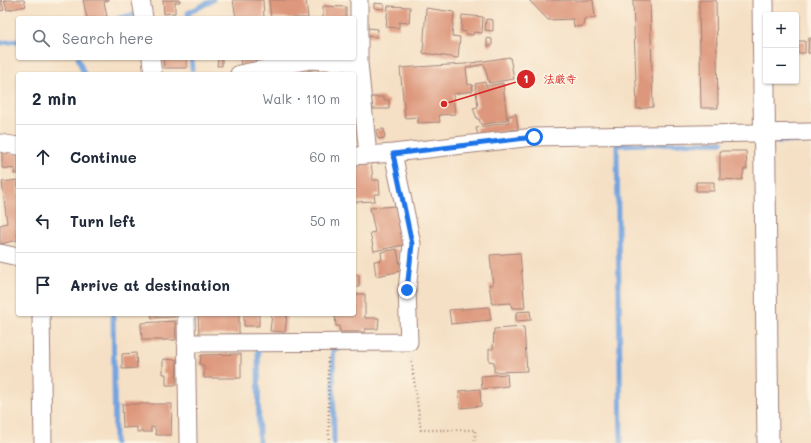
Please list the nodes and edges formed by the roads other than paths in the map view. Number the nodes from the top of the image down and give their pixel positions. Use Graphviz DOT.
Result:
graph roads {
  1 [pos="141,0"];
  2 [pos="359,0"];
  3 [pos="762,0"];
  4 [pos="144,16"];
  5 [pos="151,60"];
  6 [pos="310,60"];
  7 [pos="310,60"];
  8 [pos="359,63"];
  9 [pos="153,72"];
  10 [pos="249,72"];
  11 [pos="811,132"];
  12 [pos="763,133"];
  13 [pos="0,143"];
  14 [pos="16,146"];
  15 [pos="393,154"];
  16 [pos="361,155"];
  17 [pos="0,253"];
  18 [pos="16,257"];
  19 [pos="41,316"];
  20 [pos="186,316"];
  21 [pos="186,343"];
  22 [pos="43,443"];
  23 [pos="188,443"];
  24 [pos="768,443"];
  1 -- 4 [label="street"];
  2 -- 8 [label="street"];
  3 -- 12 [label="street"];
  5 -- 9 [label="street"];
  6 -- 8 [label="street"];
  7 -- 10 [label="street"];
  8 -- 16 [label="street"];
  11 -- 12 [label="street"];
  12 -- 15 [label="street"];
  12 -- 24 [label="street"];
  13 -- 14 [label="street"];
  15 -- 16 [label="street"];
  15 -- 21 [label="street"];
  17 -- 18 [label="street"];
  19 -- 22 [label="street"];
  20 -- 21 [label="street"];
  21 -- 23 [label="street"];
}
